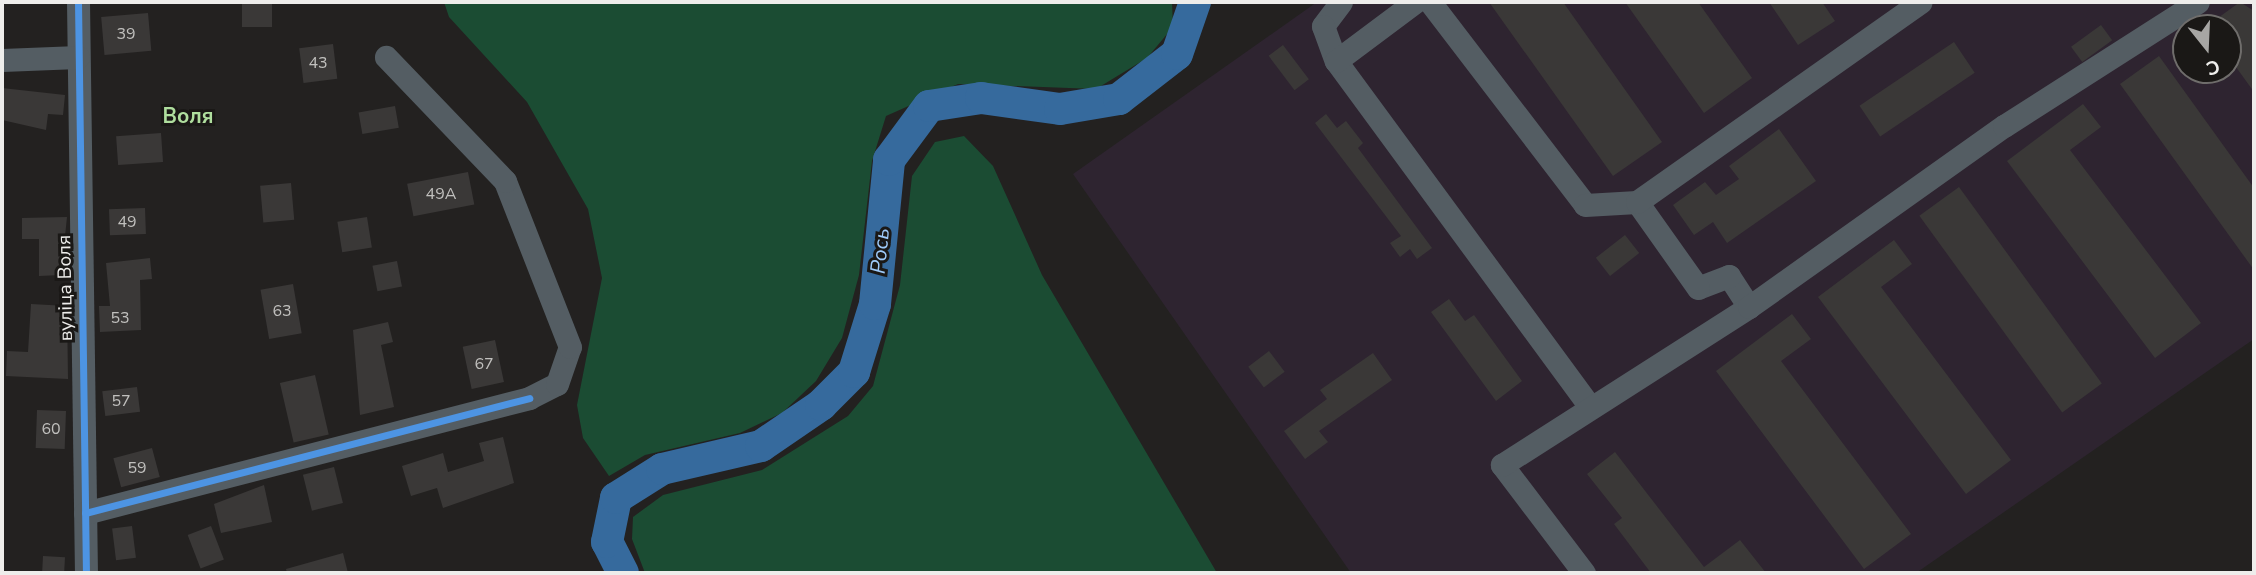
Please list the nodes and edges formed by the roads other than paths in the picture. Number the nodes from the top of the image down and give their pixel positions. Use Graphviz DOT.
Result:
graph roads {
  1 [pos="78,2"];
  2 [pos="1341,2"];
  3 [pos="1415,2"];
  4 [pos="1430,2"];
  5 [pos="1920,2"];
  6 [pos="2198,2"];
  7 [pos="78,57"];
  8 [pos="386,57"];
  9 [pos="2,60"];
  10 [pos="1336,61"];
  11 [pos="1637,202"];
  12 [pos="1749,306"];
  13 [pos="1588,405"];
  14 [pos="85,513"];
  15 [pos="86,573"];
  16 [pos="1584,573"];
  1 -- 7 [label="street, вуліца Воля"];
  2 -- 10 [label="street"];
  3 -- 10 [label="street"];
  4 -- 11 [label="street"];
  5 -- 11 [label="street"];
  6 -- 12 [label="street"];
  7 -- 9 [label="street"];
  7 -- 14 [label="street, вуліца Воля"];
  8 -- 14 [label="street"];
  10 -- 13 [label="street"];
  11 -- 12 [label="street"];
  12 -- 13 [label="street"];
  13 -- 16 [label="street"];
  14 -- 15 [label="street, вуліца Воля"];
}
